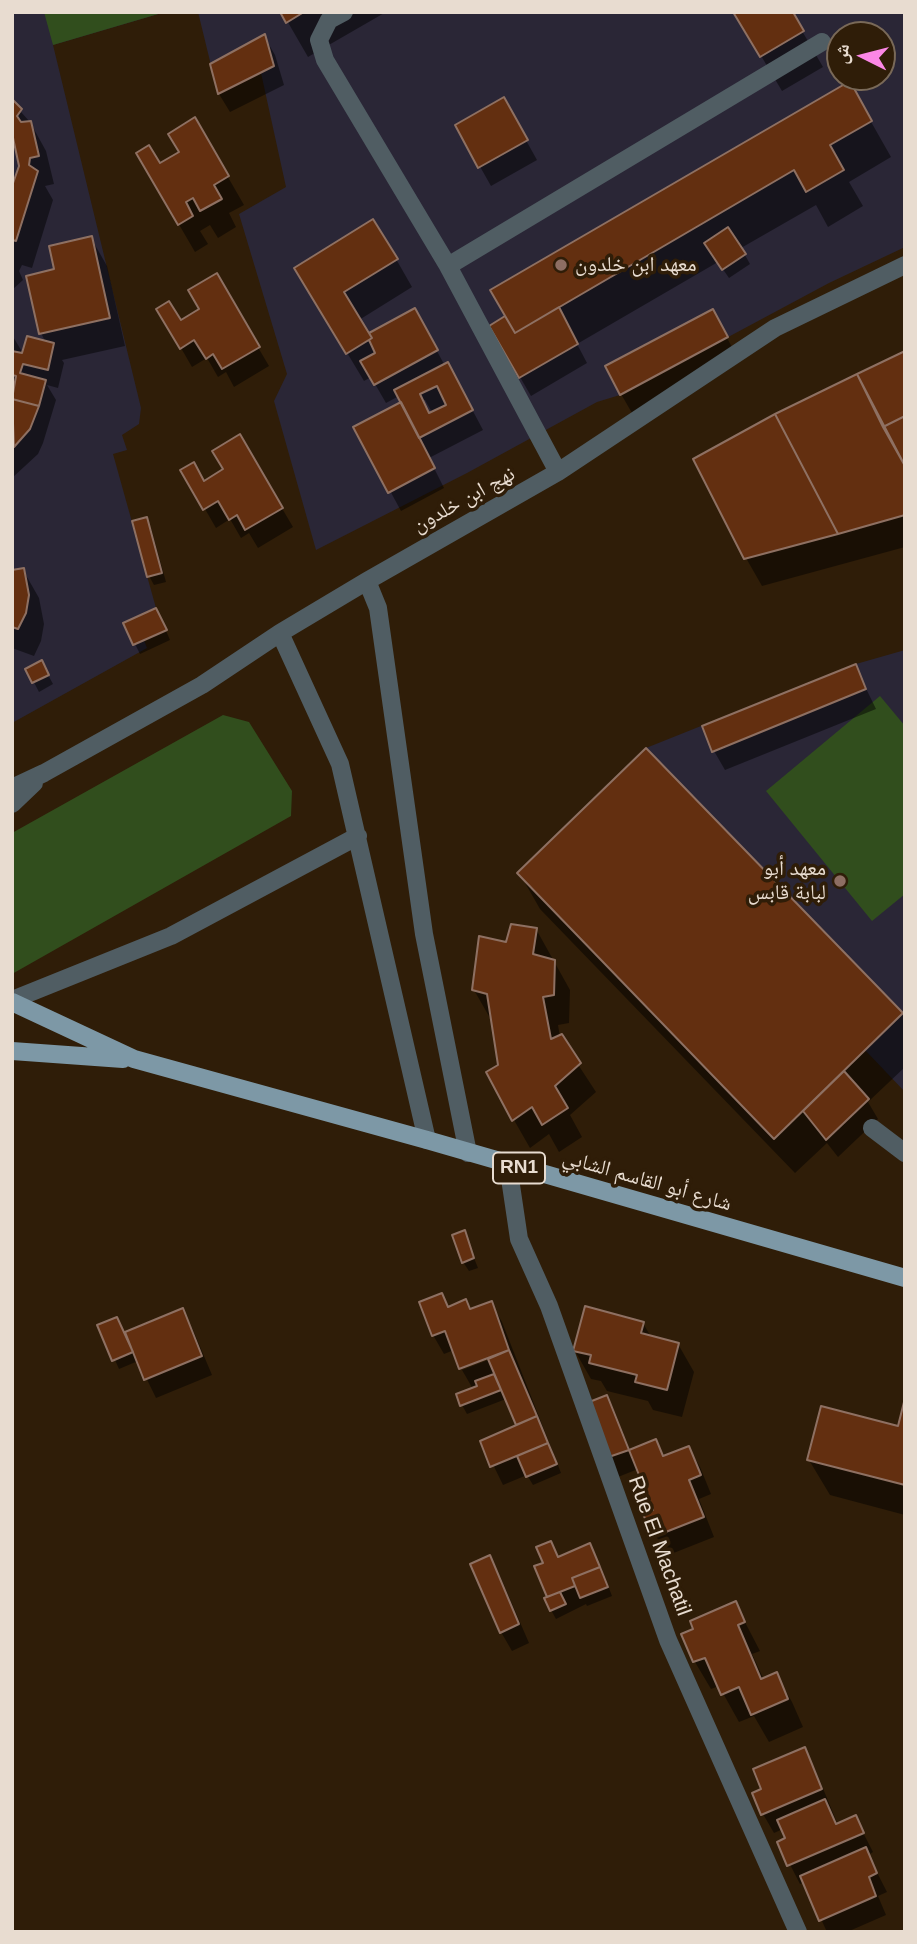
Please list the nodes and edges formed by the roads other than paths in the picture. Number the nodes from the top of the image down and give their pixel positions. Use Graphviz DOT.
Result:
graph roads {
  1 [pos="344,12"];
  2 [pos="822,43"];
  3 [pos="905,265"];
  4 [pos="448,266"];
  5 [pos="558,472"];
  6 [pos="367,580"];
  7 [pos="280,633"];
  8 [pos="44,773"];
  9 [pos="12,788"];
  10 [pos="12,804"];
  11 [pos="358,836"];
  12 [pos="12,1001"];
  13 [pos="12,1051"];
  14 [pos="134,1059"];
  15 [pos="872,1128"];
  16 [pos="426,1140"];
  17 [pos="468,1153"];
  18 [pos="905,1153"];
  19 [pos="508,1165"];
  20 [pos="905,1278"];
  21 [pos="798,1932"];
  1 -- 4 [label="street"];
  2 -- 4 [label="street"];
  3 -- 5 [label="street, نهج ابن خلدون"];
  4 -- 5 [label="street"];
  5 -- 6 [label="street, نهج ابن خلدون"];
  6 -- 7 [label="street, نهج ابن خلدون"];
  6 -- 17 [label="street"];
  7 -- 8 [label="street, نهج ابن خلدون"];
  7 -- 11 [label="street"];
  8 -- 9 [label="street"];
  8 -- 10 [label="street"];
  11 -- 12 [label="street"];
  11 -- 16 [label="street"];
  12 -- 14 [label="main road, شارع أبو القاسم الشابي / RN1"];
  13 -- 14 [label="main road, شارع أبو القاسم الشابي / RN1"];
  14 -- 16 [label="main road, شارع أبو القاسم الشابي / RN1"];
  15 -- 18 [label="street"];
  16 -- 17 [label="main road, شارع أبو القاسم الشابي / RN1"];
  17 -- 19 [label="main road, شارع أبو القاسم الشابي / RN1"];
  19 -- 20 [label="main road, شارع أبو القاسم الشابي / RN1"];
  19 -- 21 [label="street, Rue El Machatil"];
}
